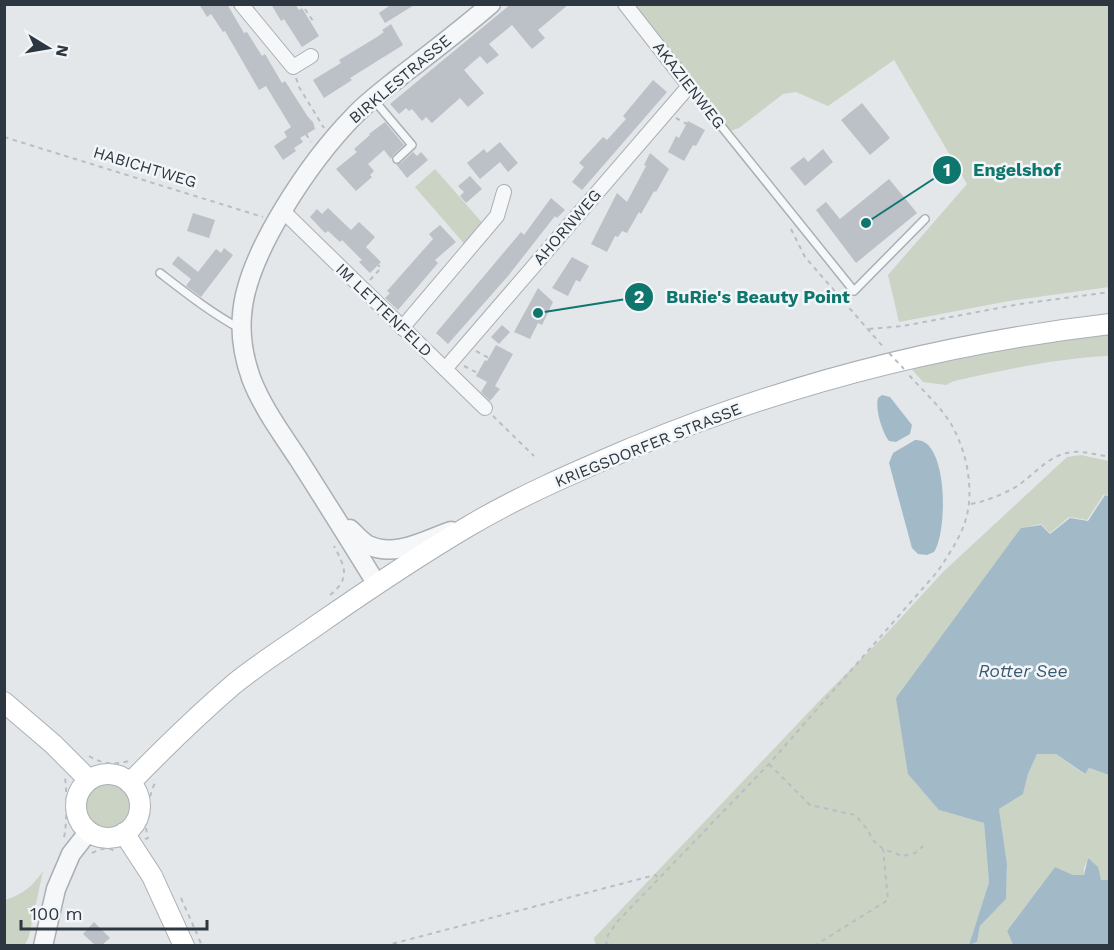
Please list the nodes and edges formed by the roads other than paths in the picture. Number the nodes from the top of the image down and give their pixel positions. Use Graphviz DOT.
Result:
graph roads {
  1 [pos="242,4"];
  2 [pos="491,4"];
  3 [pos="625,4"];
  4 [pos="311,56"];
  5 [pos="689,86"];
  6 [pos="373,99"];
  7 [pos="397,159"];
  8 [pos="504,192"];
  9 [pos="282,212"];
  10 [pos="925,219"];
  11 [pos="160,273"];
  12 [pos="241,321"];
  13 [pos="1110,324"];
  14 [pos="402,328"];
  15 [pos="445,369"];
  16 [pos="485,408"];
  17 [pos="333,514"];
  18 [pos="471,525"];
  19 [pos="376,583"];
  20 [pos="4,702"];
  21 [pos="136,777"];
  22 [pos="89,780"];
  23 [pos="88,831"];
  24 [pos="129,840"];
  25 [pos="43,945"];
  26 [pos="184,945"];
  1 -- 4 [label="street"];
  2 -- 6 [label="street, BIRKLESTRASSE"];
  3 -- 5 [label="street, AKAZIENWEG"];
  5 -- 10 [label="lane, AKAZIENWEG"];
  5 -- 15 [label="street, AHORNWEG"];
  6 -- 7 [label="lane"];
  6 -- 9 [label="street, BIRKLESTRASSE"];
  8 -- 14 [label="street"];
  9 -- 12 [label="street, BIRKLESTRASSE"];
  9 -- 14 [label="street, IM LETTENFELD"];
  11 -- 12 [label="lane"];
  12 -- 17 [label="street, BIRKLESTRASSE"];
  13 -- 18 [label="main road, KRIEGSDORFER STRASSE"];
  14 -- 15 [label="street, IM LETTENFELD"];
  15 -- 16 [label="street, IM LETTENFELD"];
  17 -- 18 [label="street, BIRKLESTRASSE"];
  17 -- 19 [label="street, BIRKLESTRASSE"];
  18 -- 19 [label="main road, KRIEGSDORFER STRASSE"];
  19 -- 21 [label="main road, KRIEGSDORFER STRASSE"];
  20 -- 22 [label="main road"];
  21 -- 22 [label="main road"];
  21 -- 24 [label="main road"];
  22 -- 23 [label="main road"];
  23 -- 24 [label="main road"];
  23 -- 25 [label="street"];
  24 -- 26 [label="main road"];
}
